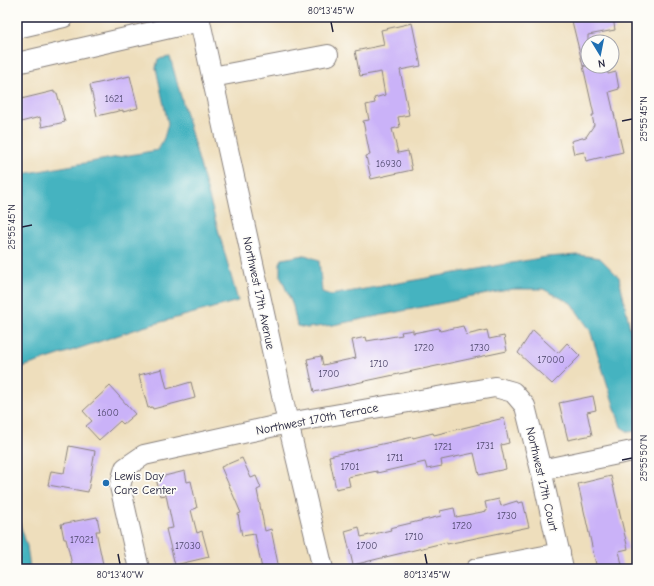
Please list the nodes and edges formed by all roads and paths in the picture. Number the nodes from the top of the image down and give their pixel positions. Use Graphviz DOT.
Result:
graph roads {
  1 [pos="64,17"];
  2 [pos="199,19"];
  3 [pos="17,28"];
  4 [pos="328,55"];
  5 [pos="17,64"];
  6 [pos="212,77"];
  7 [pos="513,392"];
  8 [pos="288,423"];
  9 [pos="637,450"];
  10 [pos="542,470"];
  11 [pos="561,561"];
  12 [pos="139,569"];
  13 [pos="323,569"];
  14 [pos="476,569"];
  1 -- 3 [label="street"];
  2 -- 5 [label="street"];
  2 -- 6 [label="street, Northwest 17th Avenue"];
  4 -- 6 [label="street"];
  6 -- 8 [label="street, Northwest 17th Avenue"];
  7 -- 8 [label="street, Northwest 170th Terrace"];
  7 -- 10 [label="street, Northwest 17th Court"];
  8 -- 12 [label="street, Northwest 170th Terrace"];
  8 -- 13 [label="street, Northwest 17th Avenue"];
  9 -- 10 [label="street"];
  10 -- 11 [label="street, Northwest 17th Court"];
  11 -- 14 [label="street"];
}
